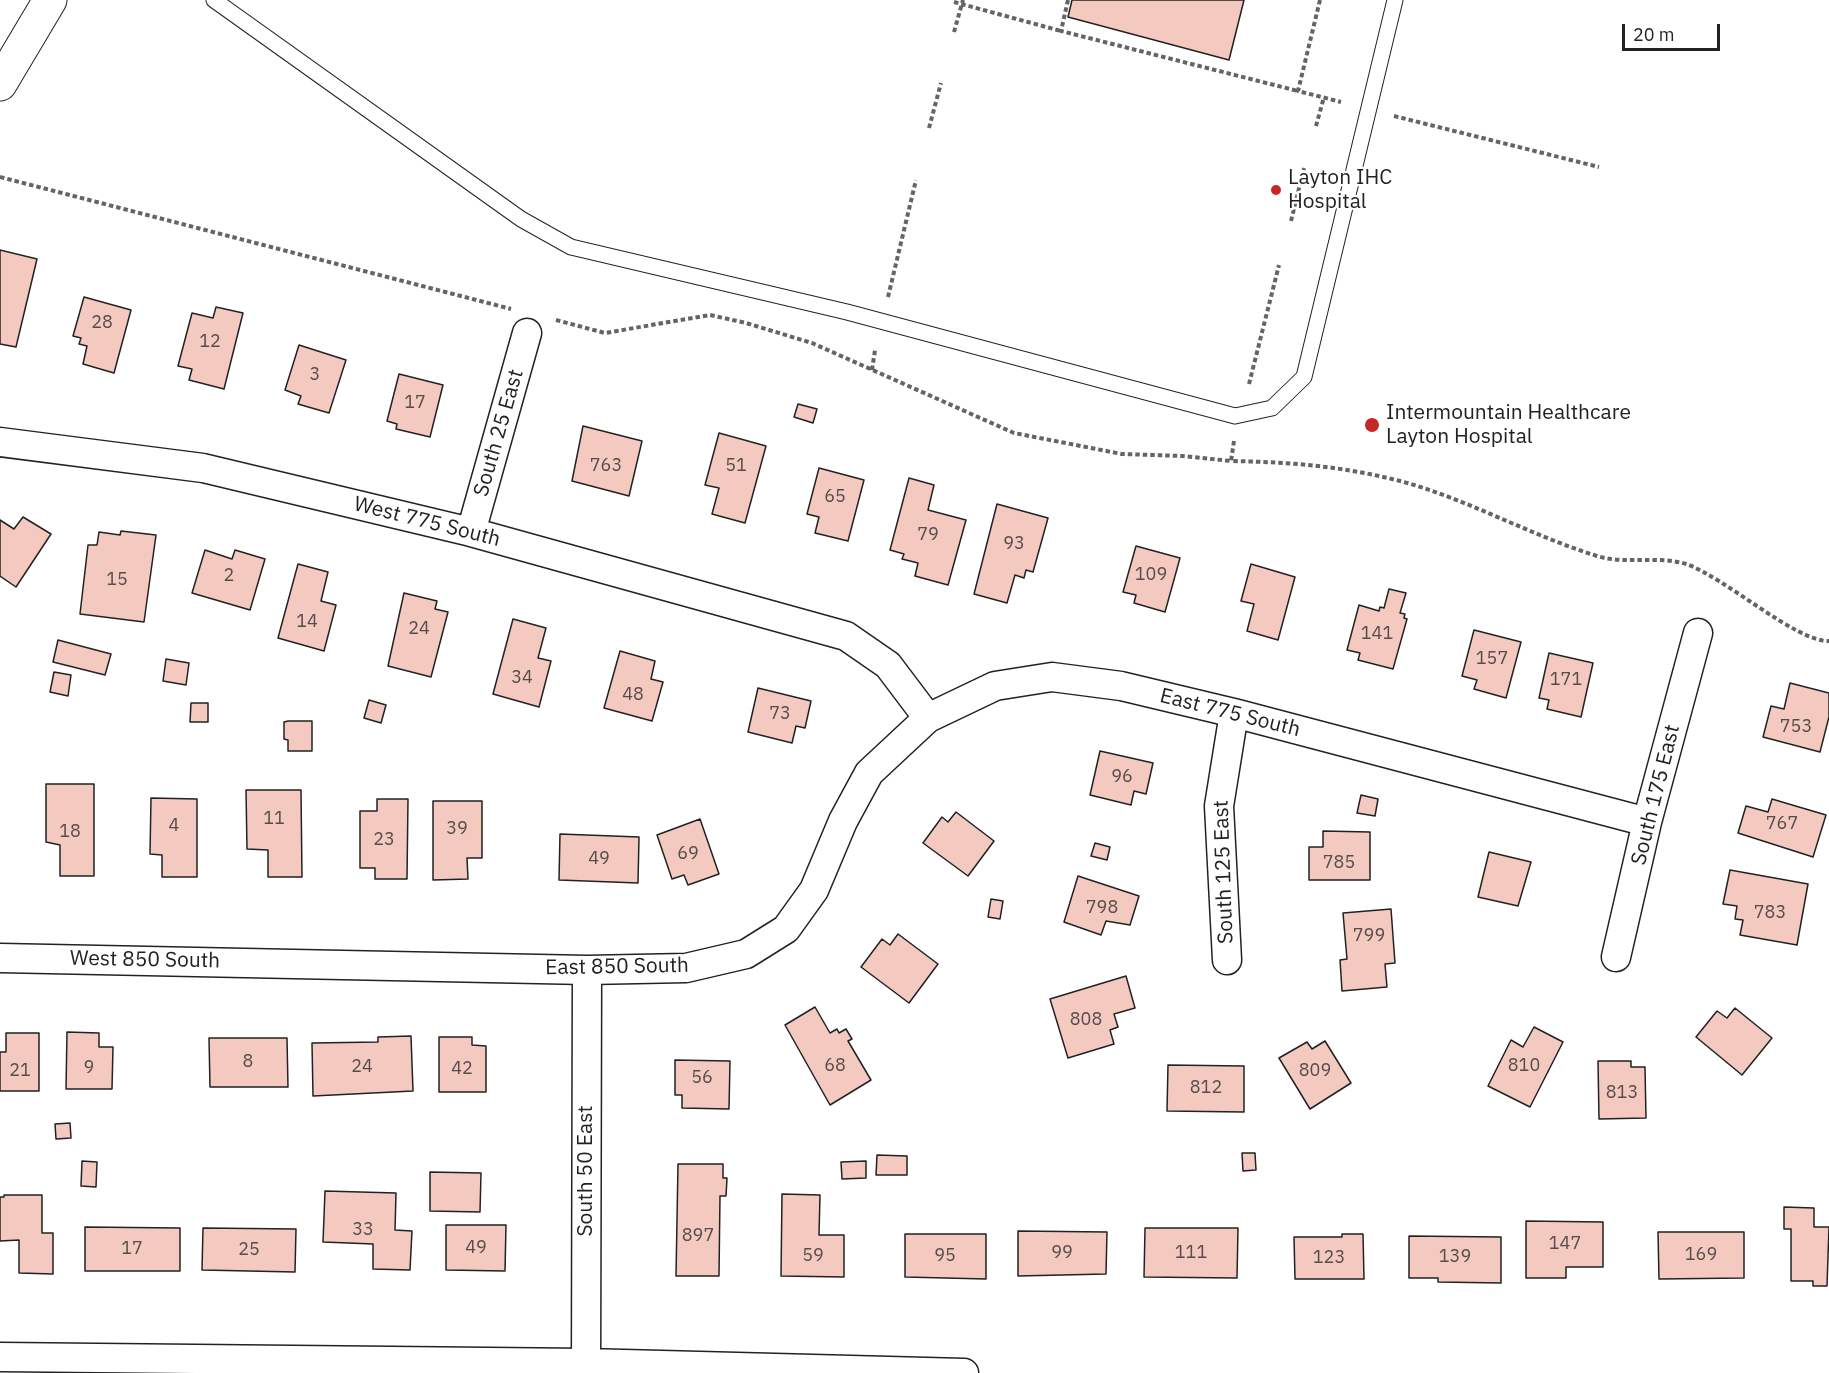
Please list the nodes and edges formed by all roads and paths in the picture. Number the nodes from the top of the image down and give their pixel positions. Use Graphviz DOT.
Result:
graph roads {
  1 [pos="50,0"];
  2 [pos="214,0"];
  3 [pos="1068,0"];
  4 [pos="1320,0"];
  5 [pos="1392,1"];
  6 [pos="954,2"];
  7 [pos="962,2"];
  8 [pos="1061,31"];
  9 [pos="954,32"];
  10 [pos="941,83"];
  11 [pos="0,84"];
  12 [pos="1298,91"];
  13 [pos="1324,97"];
  14 [pos="1341,102"];
  15 [pos="1394,116"];
  16 [pos="1316,126"];
  17 [pos="929,128"];
  18 [pos="1599,167"];
  19 [pos="1304,168"];
  20 [pos="0,177"];
  21 [pos="916,180"];
  22 [pos="1291,221"];
  23 [pos="1280,265"];
  24 [pos="888,297"];
  25 [pos="530,320"];
  26 [pos="875,350"];
  27 [pos="872,369"];
  28 [pos="1249,384"];
  29 [pos="1234,441"];
  30 [pos="0,442"];
  31 [pos="1231,461"];
  32 [pos="471,532"];
  33 [pos="1698,633"];
  34 [pos="1829,641"];
  35 [pos="1234,713"];
  36 [pos="928,718"];
  37 [pos="1647,822"];
  38 [pos="1616,957"];
  39 [pos="0,958"];
  40 [pos="1227,960"];
  41 [pos="290,962"];
  42 [pos="587,970"];
  43 [pos="0,1357"];
  44 [pos="586,1368"];
  45 [pos="964,1373"];
  1 -- 11 [label="street"];
  2 -- 5 [label="lane"];
  3 -- 8 [label="path"];
  4 -- 12 [label="path"];
  6 -- 7 [label="path"];
  7 -- 8 [label="path"];
  7 -- 9 [label="path"];
  8 -- 12 [label="path"];
  10 -- 17 [label="path"];
  12 -- 13 [label="path"];
  13 -- 14 [label="path"];
  13 -- 16 [label="path"];
  15 -- 18 [label="path"];
  19 -- 22 [label="path"];
  20 -- 25 [label="path"];
  21 -- 24 [label="path"];
  23 -- 28 [label="path"];
  25 -- 27 [label="path"];
  25 -- 32 [label="street, South 25 East"];
  26 -- 27 [label="path"];
  27 -- 31 [label="path"];
  29 -- 31 [label="path"];
  30 -- 32 [label="street, West 775 South"];
  31 -- 34 [label="path"];
  32 -- 36 [label="street, West 775 South"];
  33 -- 37 [label="street, South 175 East"];
  35 -- 36 [label="street, East 775 South"];
  35 -- 37 [label="street, East 775 South"];
  35 -- 40 [label="street, South 125 East"];
  36 -- 42 [label="street, East 850 South"];
  37 -- 38 [label="street, South 175 East"];
  39 -- 41 [label="street, West 850 South"];
  41 -- 42 [label="street, East 850 South"];
  42 -- 44 [label="street, South 50 East"];
  43 -- 44 [label="street"];
  44 -- 45 [label="street"];
}
